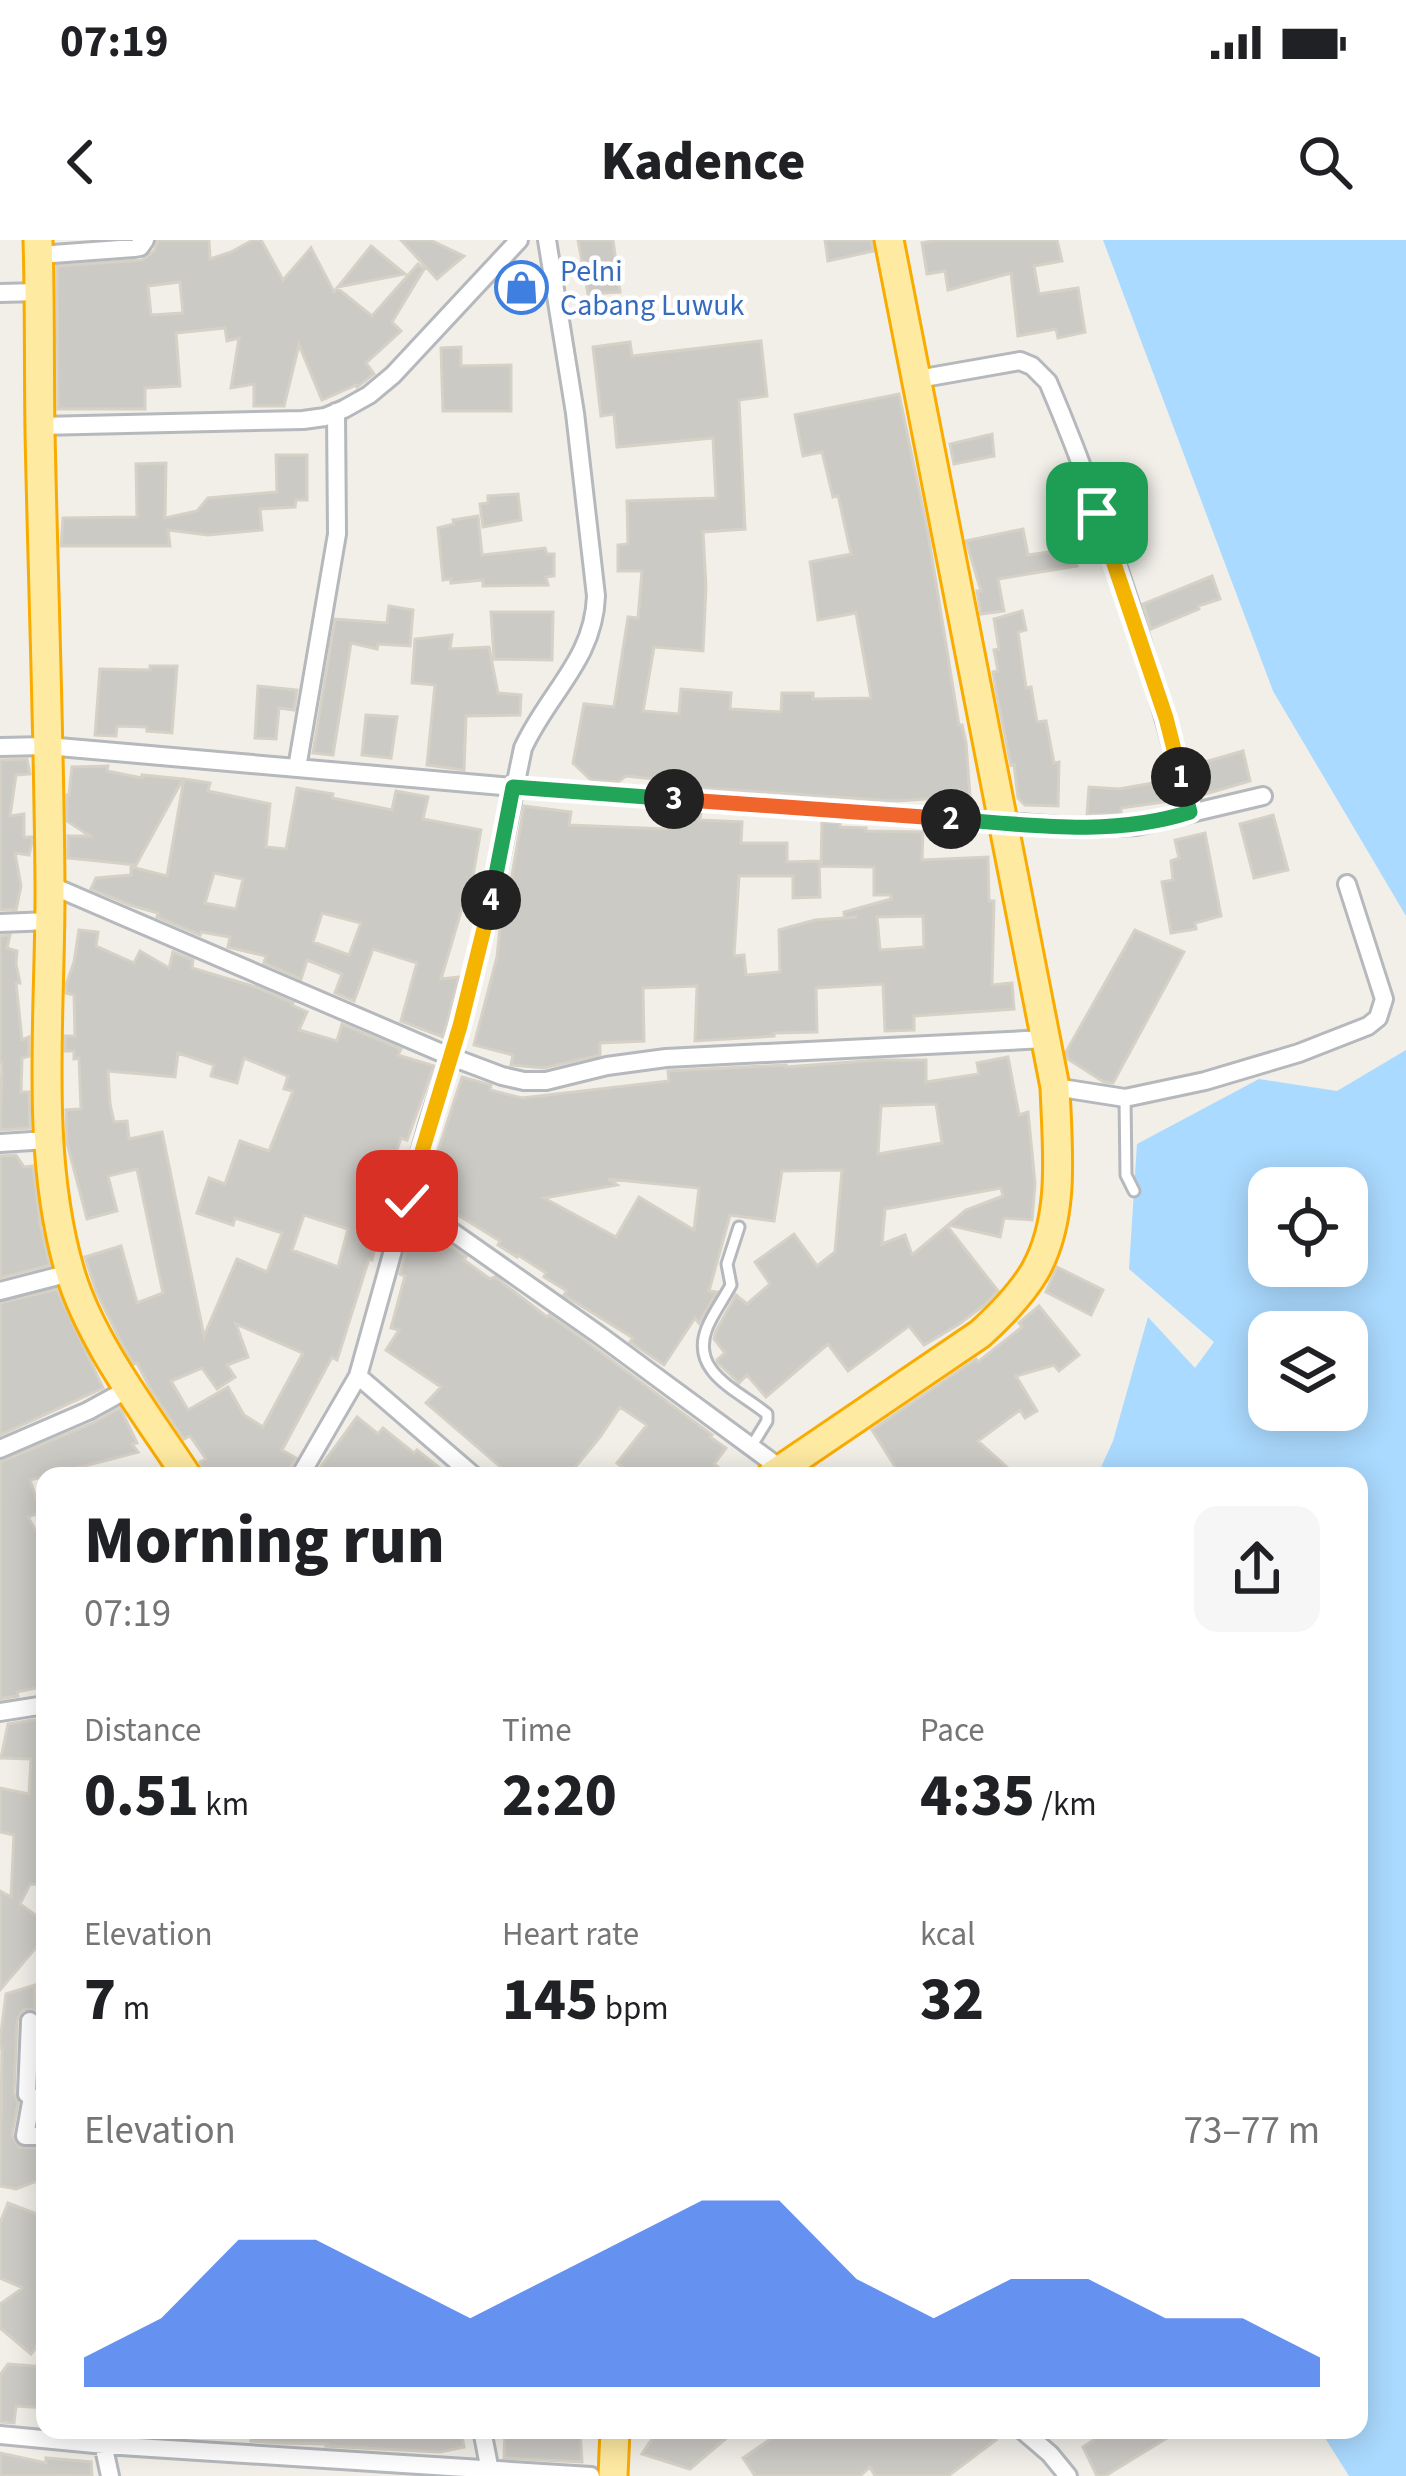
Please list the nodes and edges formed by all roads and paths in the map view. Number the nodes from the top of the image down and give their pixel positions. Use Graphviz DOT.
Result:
graph roads {
  1 [pos="145,240"];
  2 [pos="520,240"];
  3 [pos="547,240"];
  4 [pos="889,240"];
  5 [pos="39,247"];
  6 [pos="39,292"];
  7 [pos="0,293"];
  8 [pos="918,379"];
  9 [pos="336,412"];
  10 [pos="40,426"];
  11 [pos="47,746"];
  12 [pos="0,747"];
  13 [pos="297,768"];
  14 [pos="513,787"];
  15 [pos="1263,796"];
  16 [pos="1190,812"];
  17 [pos="1002,823"];
  18 [pos="1347,884"];
  19 [pos="50,886"];
  20 [pos="50,921"];
  21 [pos="0,923"];
  22 [pos="1046,1039"];
  23 [pos="449,1057"];
  24 [pos="1055,1087"];
  25 [pos="1125,1098"];
  26 [pos="48,1141"];
  27 [pos="0,1143"];
  28 [pos="1134,1191"];
  29 [pos="407,1201"];
  30 [pos="739,1227"];
  31 [pos="70,1273"];
  32 [pos="0,1291"];
  33 [pos="358,1376"];
  34 [pos="130,1388"];
  35 [pos="751,1447"];
  36 [pos="0,1449"];
  37 [pos="181,1467"];
  38 [pos="305,1467"];
  39 [pos="464,1467"];
  40 [pos="771,1467"];
  41 [pos="783,1467"];
  42 [pos="36,1706"];
  43 [pos="0,1712"];
  44 [pos="30,2021"];
  45 [pos="36,2136"];
  46 [pos="0,2435"];
  47 [pos="36,2436"];
  48 [pos="102,2439"];
  49 [pos="114,2439"];
  50 [pos="484,2439"];
  51 [pos="615,2439"];
  52 [pos="1032,2439"];
  53 [pos="490,2471"];
  54 [pos="110,2476"];
  55 [pos="590,2476"];
  56 [pos="613,2476"];
  57 [pos="1068,2476"];
  1 -- 5 [label="street"];
  2 -- 9 [label="street"];
  3 -- 14 [label="street"];
  4 -- 8 [label="highway"];
  5 -- 6 [label="highway"];
  6 -- 7 [label="street"];
  6 -- 10 [label="highway"];
  8 -- 16 [label="street"];
  8 -- 17 [label="highway"];
  9 -- 10 [label="street"];
  9 -- 13 [label="street"];
  10 -- 11 [label="highway"];
  11 -- 12 [label="street"];
  11 -- 13 [label="street"];
  11 -- 19 [label="highway"];
  13 -- 14 [label="street"];
  14 -- 17 [label="street"];
  14 -- 23 [label="street"];
  15 -- 16 [label="street"];
  16 -- 17 [label="street"];
  17 -- 22 [label="highway"];
  18 -- 25 [label="street"];
  19 -- 20 [label="highway"];
  19 -- 23 [label="street"];
  20 -- 21 [label="street"];
  20 -- 26 [label="highway"];
  22 -- 23 [label="street"];
  22 -- 24 [label="highway"];
  23 -- 29 [label="street"];
  24 -- 25 [label="street"];
  24 -- 41 [label="highway"];
  25 -- 28 [label="lane"];
  26 -- 27 [label="street"];
  26 -- 31 [label="highway"];
  29 -- 33 [label="street"];
  29 -- 35 [label="street"];
  30 -- 35 [label="lane"];
  31 -- 32 [label="street"];
  31 -- 34 [label="highway"];
  33 -- 38 [label="street"];
  33 -- 39 [label="street"];
  34 -- 36 [label="street"];
  34 -- 37 [label="highway"];
  35 -- 40 [label="street"];
  42 -- 43 [label="street"];
  44 -- 45 [label="street"];
  46 -- 47 [label="street"];
  48 -- 54 [label="street"];
  49 -- 53 [label="street"];
  50 -- 53 [label="street"];
  51 -- 56 [label="highway"];
  52 -- 57 [label="street"];
  53 -- 55 [label="street"];
}
